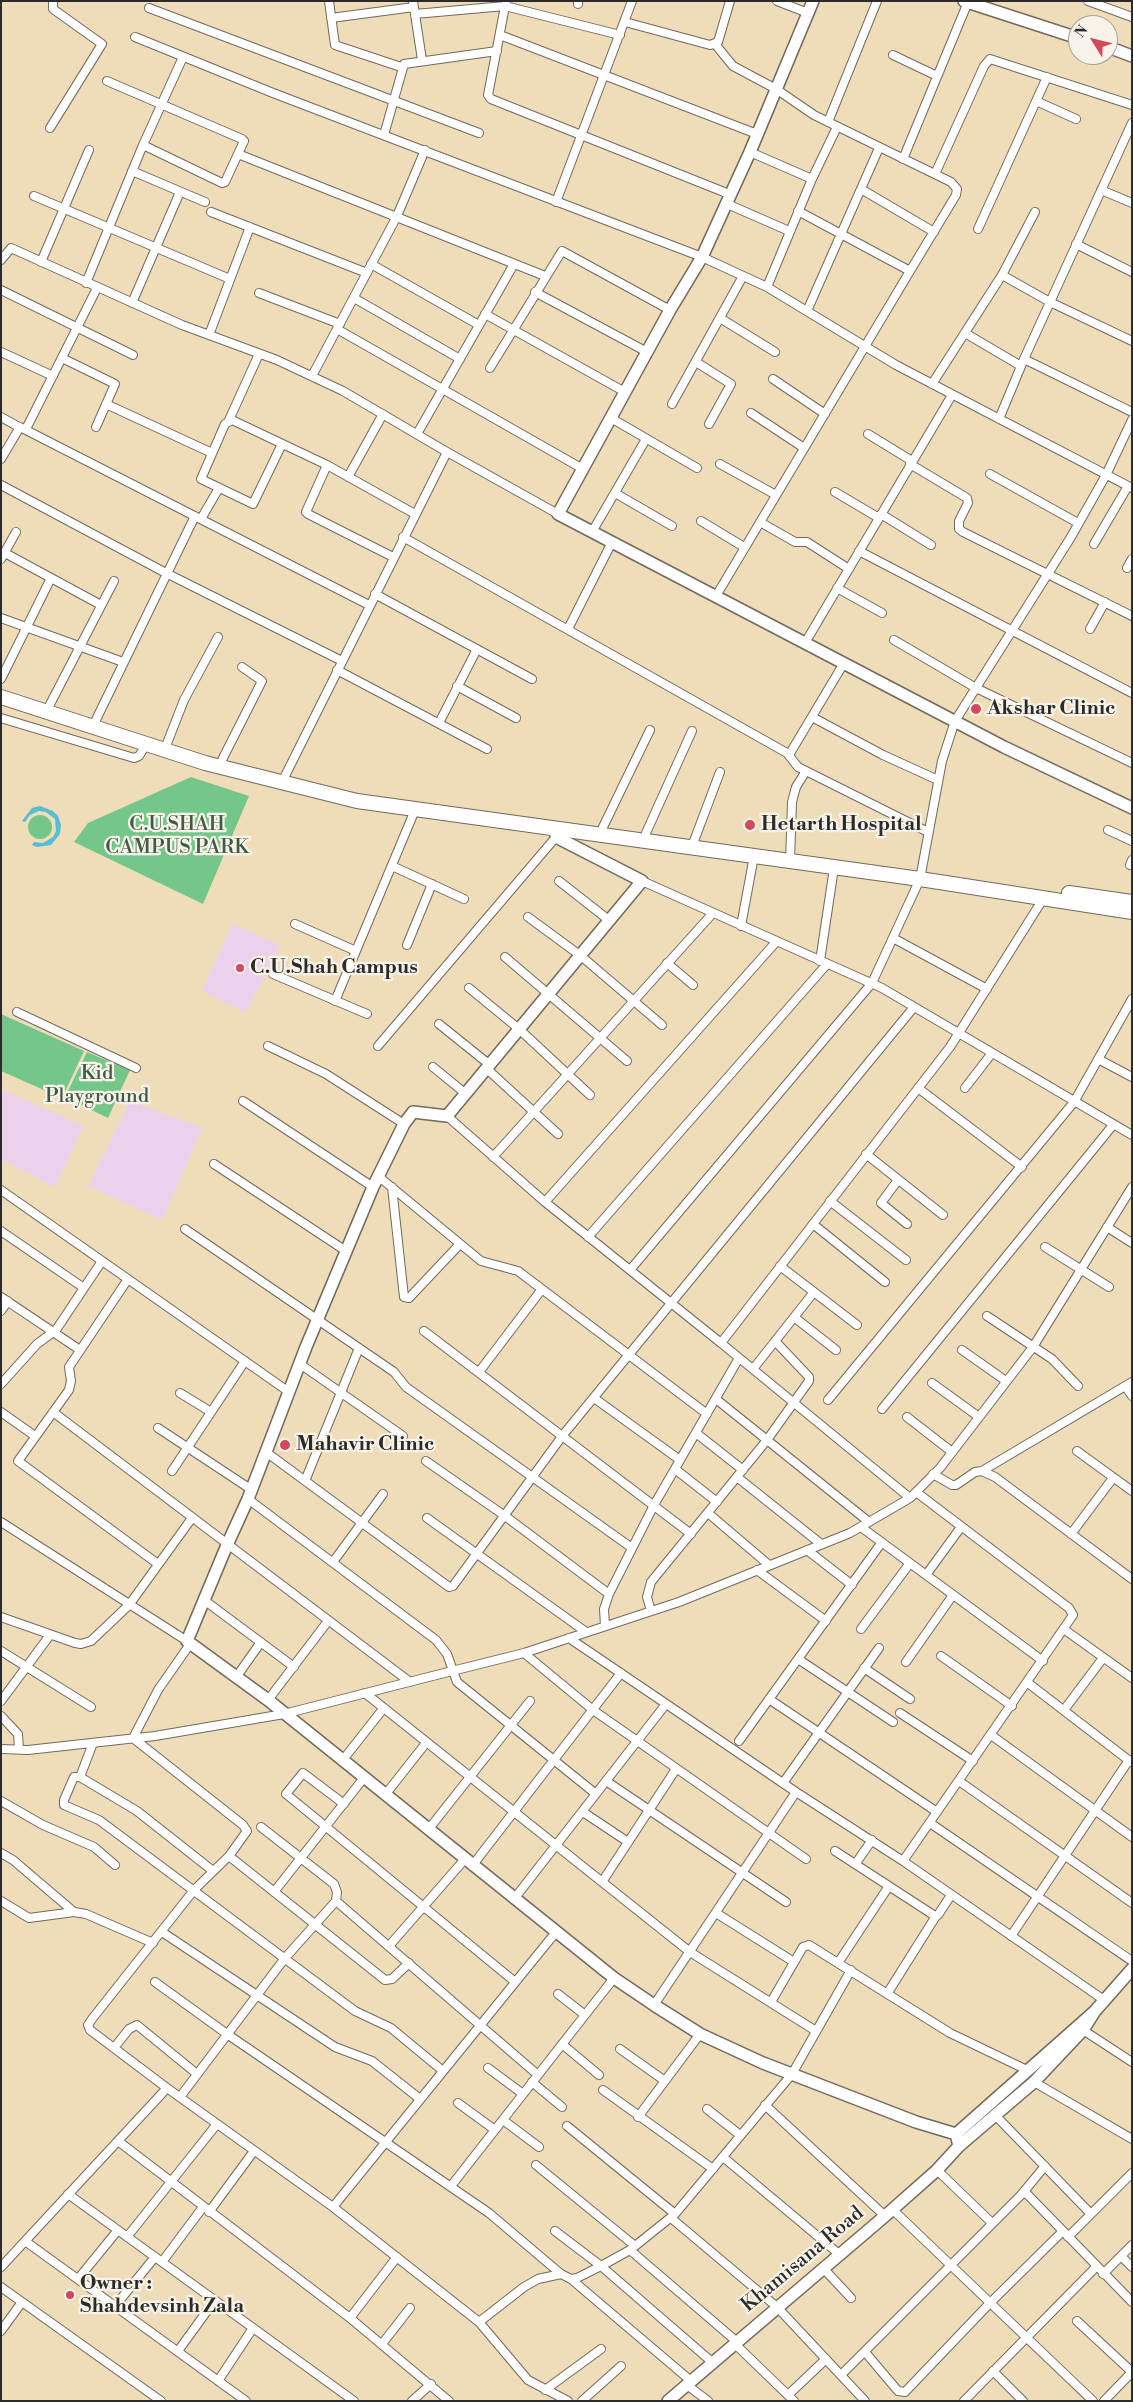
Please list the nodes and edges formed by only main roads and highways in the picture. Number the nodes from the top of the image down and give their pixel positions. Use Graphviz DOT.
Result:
graph roads {
  1 [pos="1,697"];
  2 [pos="156,745"];
  3 [pos="283,780"];
  4 [pos="790,858"];
  5 [pos="920,876"];
  6 [pos="1132,902"];
  7 [pos="1132,912"];
  1 -- 2 [label="highway"];
  2 -- 3 [label="highway"];
  2 -- 3 [label="highway"];
  3 -- 4 [label="highway"];
  3 -- 4 [label="highway"];
  4 -- 5 [label="highway"];
  4 -- 5 [label="highway"];
  5 -- 6 [label="highway"];
  5 -- 7 [label="highway"];
}
